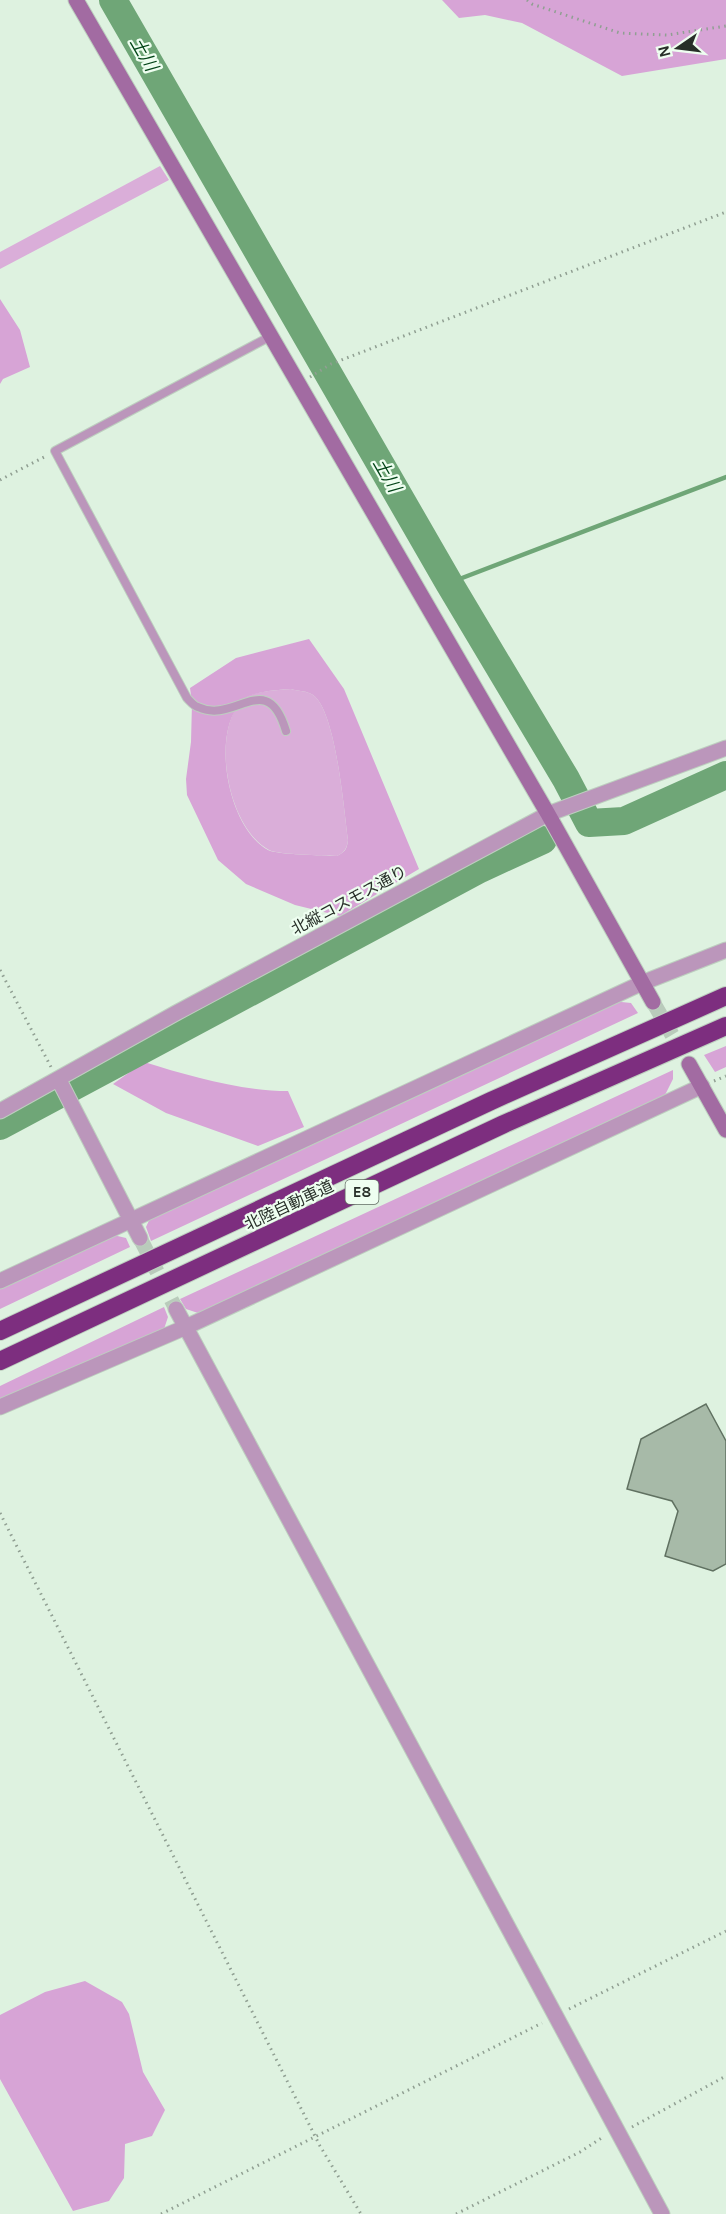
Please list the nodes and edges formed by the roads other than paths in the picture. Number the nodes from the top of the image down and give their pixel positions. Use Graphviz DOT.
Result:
graph roads {
  1 [pos="76,0"];
  2 [pos="271,336"];
  3 [pos="286,731"];
  4 [pos="726,748"];
  5 [pos="552,813"];
  6 [pos="726,950"];
  7 [pos="642,983"];
  8 [pos="726,996"];
  9 [pos="653,1002"];
  10 [pos="726,1026"];
  11 [pos="688,1064"];
  12 [pos="702,1086"];
  13 [pos="62,1087"];
  14 [pos="0,1111"];
  15 [pos="726,1130"];
  16 [pos="131,1219"];
  17 [pos="140,1238"];
  18 [pos="0,1281"];
  19 [pos="176,1309"];
  20 [pos="186,1327"];
  21 [pos="0,1331"];
  22 [pos="0,1361"];
  23 [pos="0,1407"];
  24 [pos="662,2214"];
  1 -- 2 [label="street"];
  2 -- 3 [label="lane"];
  2 -- 5 [label="street"];
  4 -- 5 [label="street, 北縦コスモス通り"];
  5 -- 7 [label="street"];
  5 -- 13 [label="street, 北縦コスモス通り"];
  6 -- 7 [label="street"];
  7 -- 9 [label="street"];
  7 -- 16 [label="street"];
  8 -- 21 [label="highway, 北陸自動車道 / E8"];
  10 -- 22 [label="highway, 北陸自動車道 / E8"];
  11 -- 12 [label="street"];
  12 -- 15 [label="street"];
  12 -- 20 [label="street"];
  13 -- 14 [label="street, 北縦コスモス通り"];
  13 -- 16 [label="street"];
  16 -- 17 [label="street"];
  16 -- 18 [label="street"];
  19 -- 20 [label="street"];
  20 -- 23 [label="street"];
  20 -- 24 [label="street"];
}
